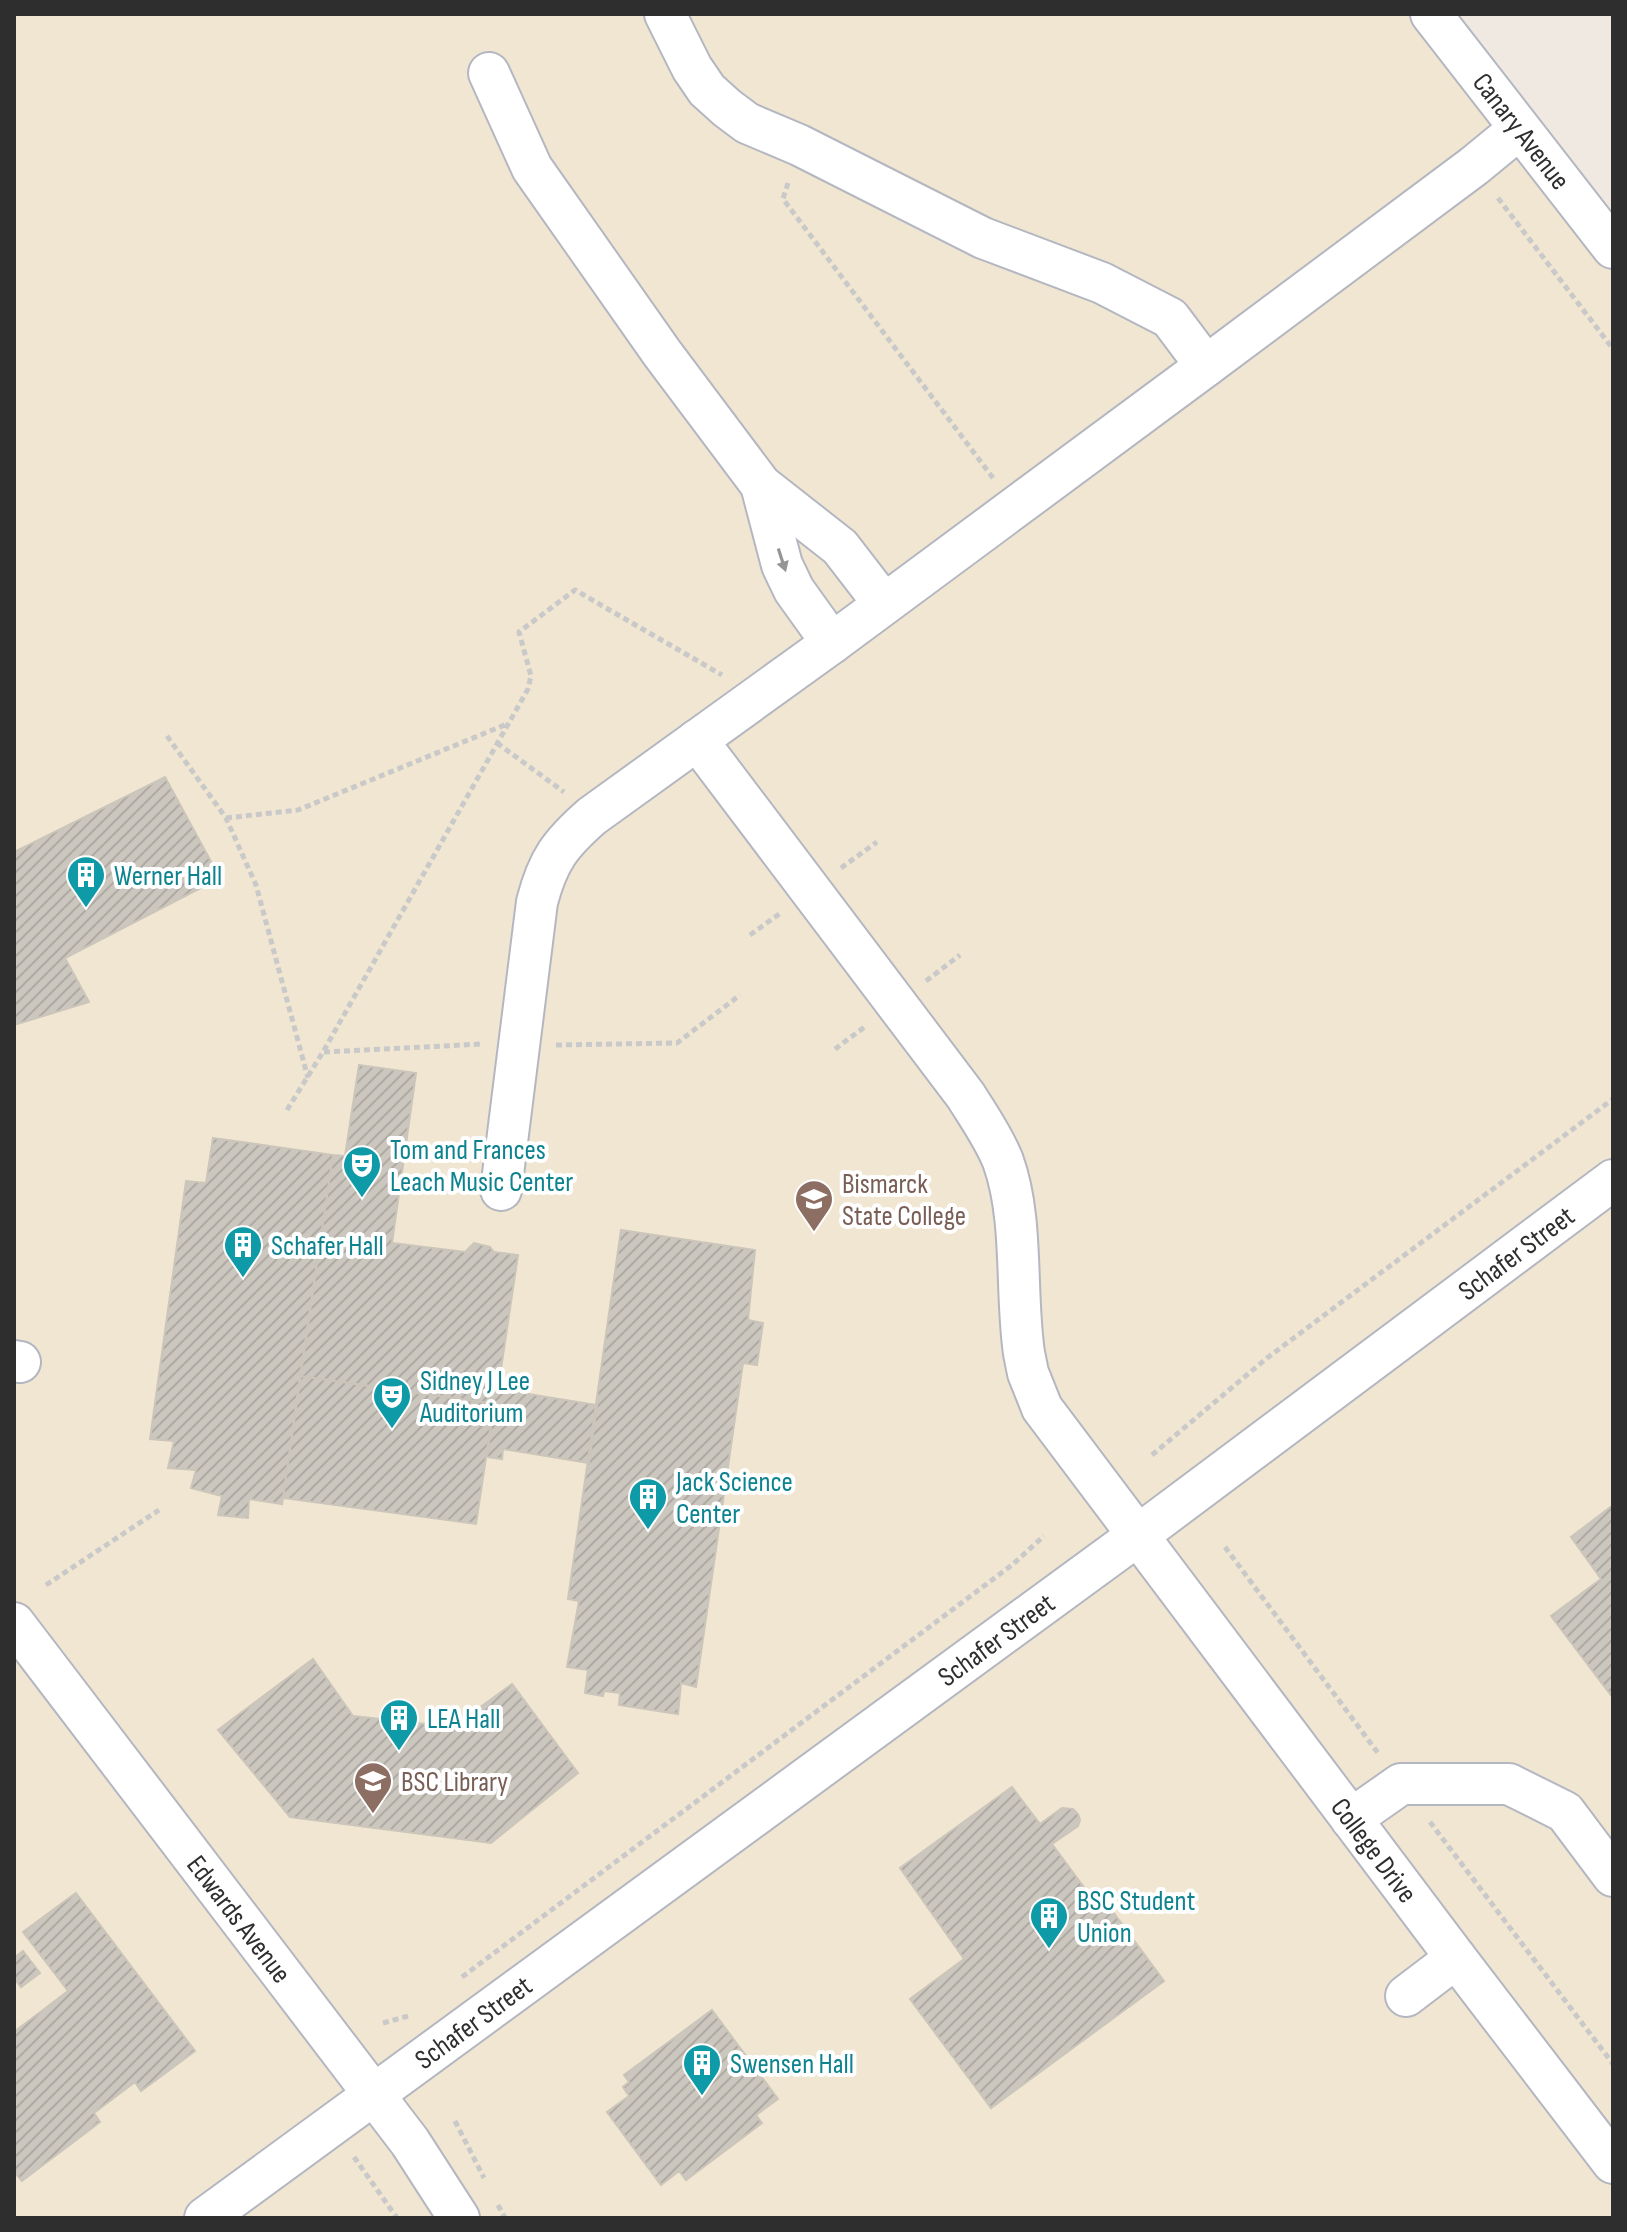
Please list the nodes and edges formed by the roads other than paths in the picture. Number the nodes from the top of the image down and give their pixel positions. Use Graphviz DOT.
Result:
graph roads {
  1 [pos="665,14"];
  2 [pos="1431,14"];
  3 [pos="489,73"];
  4 [pos="1519,129"];
  5 [pos="1610,238"];
  6 [pos="1206,366"];
  7 [pos="761,485"];
  8 [pos="884,604"];
  9 [pos="832,643"];
  10 [pos="697,740"];
  11 [pos="1611,1184"];
  12 [pos="501,1190"];
  13 [pos="1137,1536"];
  14 [pos="14,1623"];
  15 [pos="1351,1819"];
  16 [pos="1613,1876"];
  17 [pos="1456,1958"];
  18 [pos="1406,1996"];
  19 [pos="374,2095"];
  20 [pos="1613,2163"];
  21 [pos="205,2218"];
  22 [pos="459,2218"];
  1 -- 6 [label="street"];
  2 -- 4 [label="street, Canary Avenue"];
  3 -- 7 [label="street"];
  4 -- 5 [label="street, Canary Avenue"];
  4 -- 6 [label="street"];
  6 -- 8 [label="street"];
  7 -- 8 [label="street"];
  7 -- 9 [label="street, one-way"];
  8 -- 9 [label="street"];
  9 -- 10 [label="street"];
  10 -- 12 [label="street"];
  10 -- 13 [label="street, College Drive"];
  11 -- 13 [label="street, Schafer Street"];
  13 -- 15 [label="street, College Drive"];
  13 -- 19 [label="street, Schafer Street"];
  14 -- 19 [label="street, Edwards Avenue"];
  15 -- 16 [label="street"];
  15 -- 17 [label="street, College Drive"];
  17 -- 18 [label="street"];
  17 -- 20 [label="street, College Drive"];
  19 -- 21 [label="street, Schafer Street"];
  19 -- 22 [label="street, Edwards Avenue"];
}
